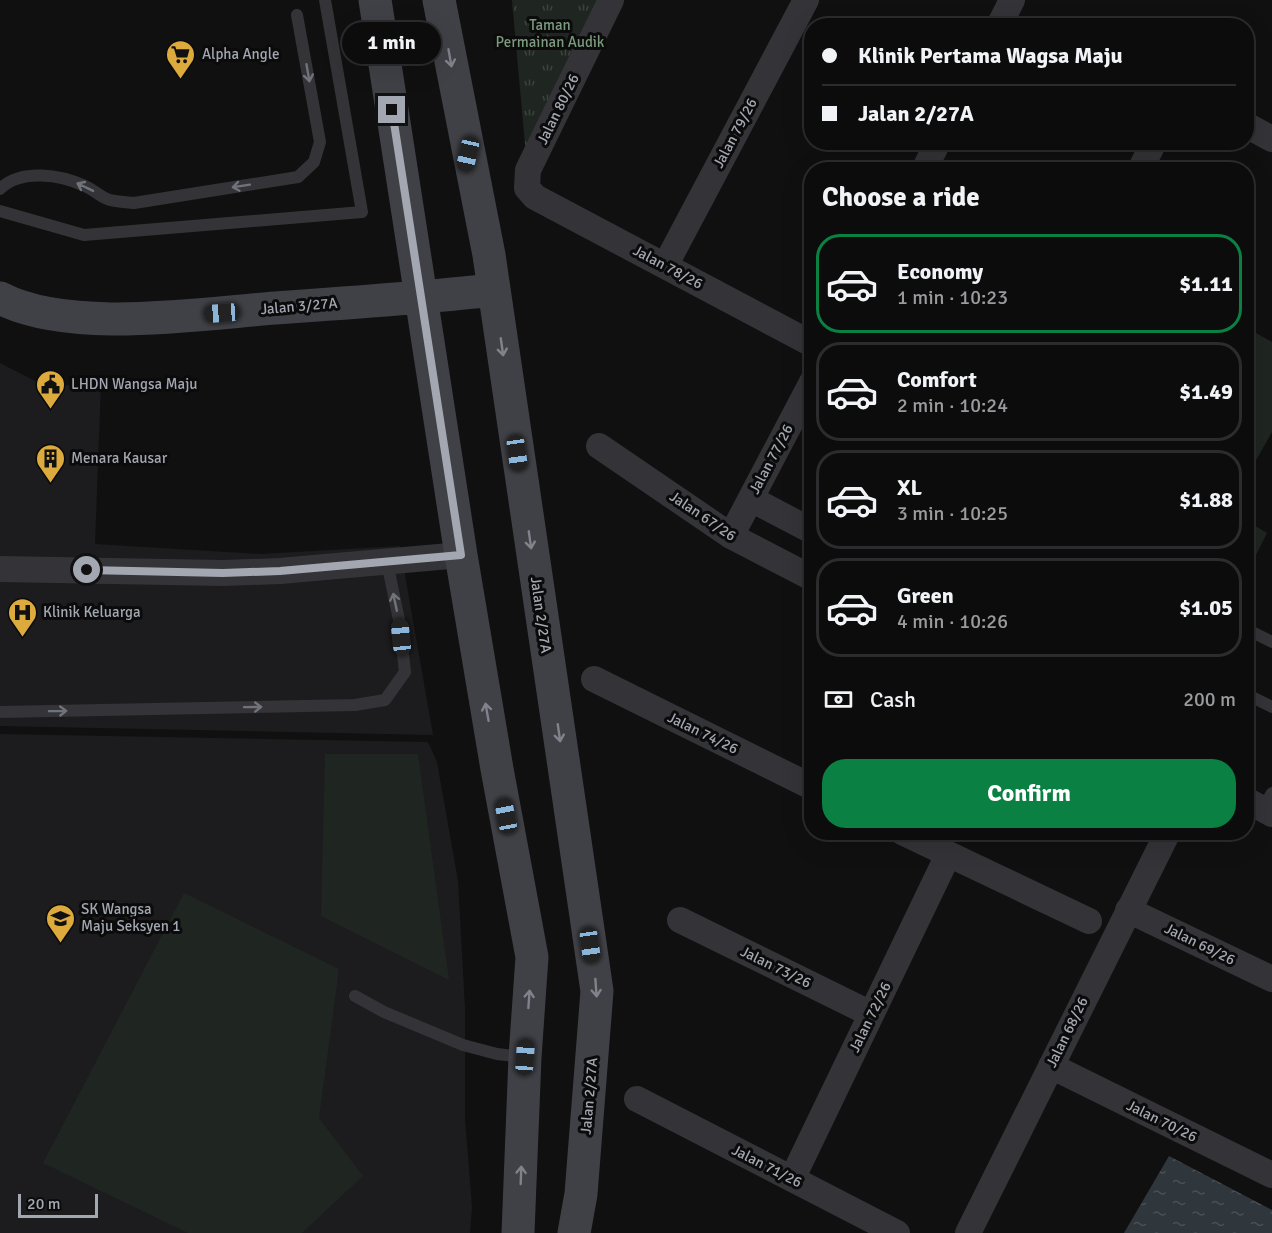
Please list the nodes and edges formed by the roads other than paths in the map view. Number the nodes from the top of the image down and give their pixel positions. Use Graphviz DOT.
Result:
graph roads {
  1 [pos="325,0"];
  2 [pos="375,0"];
  3 [pos="439,0"];
  4 [pos="611,0"];
  5 [pos="806,0"];
  6 [pos="1012,0"];
  7 [pos="297,15"];
  8 [pos="1003,18"];
  9 [pos="1254,129"];
  10 [pos="1272,139"];
  11 [pos="527,188"];
  12 [pos="0,189"];
  13 [pos="0,211"];
  14 [pos="665,266"];
  15 [pos="484,291"];
  16 [pos="421,297"];
  17 [pos="0,298"];
  18 [pos="804,340"];
  19 [pos="804,397"];
  20 [pos="599,446"];
  21 [pos="751,499"];
  22 [pos="804,527"];
  23 [pos="731,536"];
  24 [pos="461,555"];
  25 [pos="387,562"];
  26 [pos="0,569"];
  27 [pos="804,574"];
  28 [pos="1254,633"];
  29 [pos="1272,642"];
  30 [pos="594,679"];
  31 [pos="1254,698"];
  32 [pos="1272,707"];
  33 [pos="0,712"];
  34 [pos="804,783"];
  35 [pos="918,840"];
  36 [pos="1164,840"];
  37 [pos="948,855"];
  38 [pos="1128,910"];
  39 [pos="680,920"];
  40 [pos="1089,921"];
  41 [pos="1272,979"];
  42 [pos="355,996"];
  43 [pos="871,1014"];
  44 [pos="511,1056"];
  45 [pos="1051,1066"];
  46 [pos="637,1099"];
  47 [pos="1272,1175"];
  48 [pos="792,1179"];
  49 [pos="518,1233"];
  50 [pos="574,1233"];
  51 [pos="897,1233"];
  52 [pos="968,1233"];
  1 -- 13 [label="lane"];
  2 -- 16 [label="main road"];
  3 -- 15 [label="main road, Jalan 2/27A, one-way"];
  4 -- 11 [label="street, Jalan 80/26"];
  5 -- 14 [label="street, Jalan 79/26"];
  6 -- 8 [label="street"];
  7 -- 12 [label="lane, one-way"];
  9 -- 10 [label="street"];
  11 -- 14 [label="street, Jalan 78/26"];
  14 -- 18 [label="street, Jalan 78/26"];
  15 -- 16 [label="main road, Jalan 3/27A"];
  15 -- 50 [label="main road, Jalan 2/27A, one-way"];
  16 -- 17 [label="main road, Jalan 3/27A"];
  16 -- 24 [label="main road"];
  19 -- 21 [label="street, Jalan 77/26"];
  20 -- 23 [label="street, Jalan 67/26"];
  21 -- 22 [label="street"];
  21 -- 23 [label="street, Jalan 77/26"];
  23 -- 27 [label="street, Jalan 67/26"];
  24 -- 25 [label="street"];
  44 -- 24 [label="main road, one-way"];
  25 -- 26 [label="street"];
  33 -- 25 [label="lane, one-way"];
  28 -- 29 [label="lane"];
  30 -- 34 [label="street, Jalan 74/26"];
  31 -- 32 [label="lane"];
  35 -- 37 [label="street"];
  36 -- 38 [label="street, Jalan 68/26"];
  37 -- 40 [label="street"];
  37 -- 43 [label="street, Jalan 72/26"];
  38 -- 41 [label="street, Jalan 69/26"];
  38 -- 45 [label="street, Jalan 68/26"];
  39 -- 43 [label="street, Jalan 73/26"];
  42 -- 44 [label="lane"];
  43 -- 48 [label="street, Jalan 72/26"];
  49 -- 44 [label="main road, one-way"];
  45 -- 47 [label="street, Jalan 70/26"];
  45 -- 52 [label="street, Jalan 68/26"];
  46 -- 48 [label="street, Jalan 71/26"];
  48 -- 51 [label="street, Jalan 71/26"];
}
